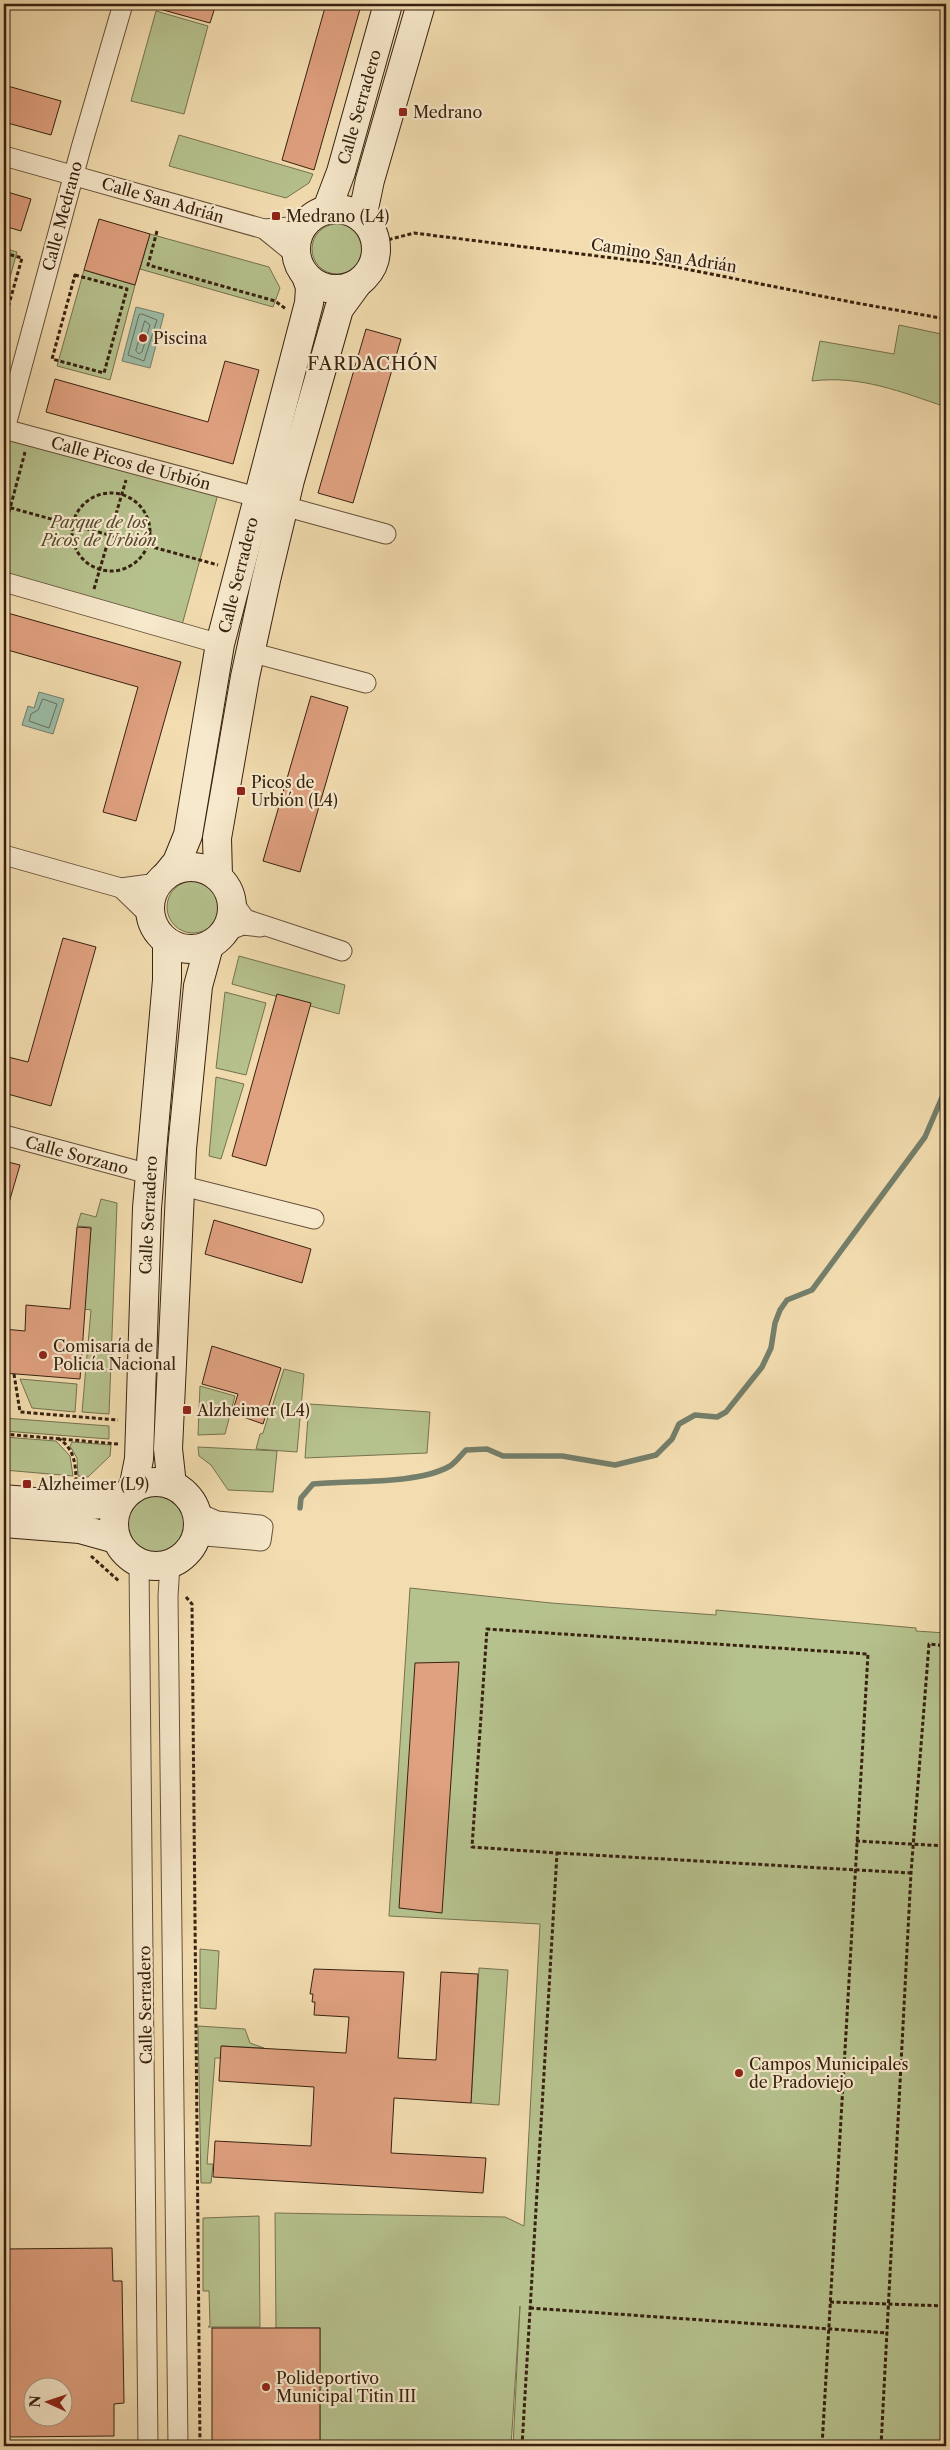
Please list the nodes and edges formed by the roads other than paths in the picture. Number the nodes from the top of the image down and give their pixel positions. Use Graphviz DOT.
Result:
graph roads {
  1 [pos="123,4"];
  2 [pos="388,4"];
  3 [pos="421,4"];
  4 [pos="4,156"];
  5 [pos="73,175"];
  6 [pos="327,209"];
  7 [pos="362,218"];
  8 [pos="303,226"];
  9 [pos="264,229"];
  10 [pos="301,265"];
  11 [pos="358,283"];
  12 [pos="4,429"];
  13 [pos="257,497"];
  14 [pos="284,506"];
  15 [pos="386,534"];
  16 [pos="4,582"];
  17 [pos="220,644"];
  18 [pos="250,652"];
  19 [pos="366,683"];
  20 [pos="4,855"];
  21 [pos="218,876"];
  22 [pos="163,878"];
  23 [pos="121,888"];
  24 [pos="233,902"];
  25 [pos="151,917"];
  26 [pos="271,928"];
  27 [pos="217,939"];
  28 [pos="167,942"];
  29 [pos="342,951"];
  30 [pos="4,1135"];
  31 [pos="150,1174"];
  32 [pos="179,1185"];
  33 [pos="314,1219"];
  34 [pos="172,1485"];
  35 [pos="126,1495"];
  36 [pos="4,1499"];
  37 [pos="196,1512"];
  38 [pos="4,1523"];
  39 [pos="116,1538"];
  40 [pos="195,1540"];
  41 [pos="139,1563"];
  42 [pos="170,1564"];
  43 [pos="148,2446"];
  44 [pos="178,2446"];
  1 -- 5 [label="street, Calle Medrano"];
  2 -- 6 [label="main road, Calle Serradero"];
  3 -- 7 [label="main road, Calle Serradero"];
  4 -- 5 [label="street, Calle San Adrián"];
  5 -- 9 [label="street, Calle San Adrián"];
  5 -- 12 [label="street, Calle Medrano"];
  6 -- 7 [label="main road"];
  6 -- 8 [label="main road"];
  7 -- 11 [label="main road"];
  8 -- 9 [label="street, Calle San Adrián"];
  8 -- 10 [label="main road"];
  9 -- 10 [label="street, Calle San Adrián"];
  10 -- 11 [label="main road"];
  10 -- 13 [label="main road, Calle Serradero"];
  11 -- 14 [label="main road, Calle Serradero"];
  12 -- 13 [label="street, Calle Picos de Urbión"];
  13 -- 17 [label="main road, Calle Serradero"];
  14 -- 15 [label="street"];
  14 -- 18 [label="main road, Calle Serradero"];
  16 -- 17 [label="street"];
  17 -- 22 [label="main road, Calle Serradero"];
  18 -- 19 [label="street"];
  18 -- 21 [label="main road, Calle Serradero"];
  20 -- 23 [label="street"];
  21 -- 22 [label="main road"];
  21 -- 24 [label="main road"];
  22 -- 23 [label="street"];
  22 -- 25 [label="main road"];
  23 -- 25 [label="street"];
  24 -- 26 [label="street"];
  24 -- 27 [label="main road"];
  25 -- 28 [label="main road"];
  26 -- 27 [label="street"];
  26 -- 29 [label="street"];
  27 -- 28 [label="main road"];
  27 -- 32 [label="main road, Calle Serradero"];
  28 -- 31 [label="main road, Calle Serradero"];
  30 -- 31 [label="street, Calle Sorzano"];
  31 -- 35 [label="main road, Calle Serradero"];
  32 -- 33 [label="street"];
  32 -- 34 [label="main road, Calle Serradero"];
  34 -- 35 [label="main road"];
  34 -- 37 [label="main road"];
  35 -- 36 [label="main road"];
  35 -- 39 [label="main road"];
  37 -- 40 [label="main road"];
  37 -- 40 [label="street"];
  38 -- 39 [label="main road"];
  39 -- 41 [label="main road"];
  40 -- 42 [label="main road"];
  41 -- 42 [label="main road"];
  41 -- 43 [label="street, Calle Serradero"];
  42 -- 44 [label="street, Calle Serradero"];
}
